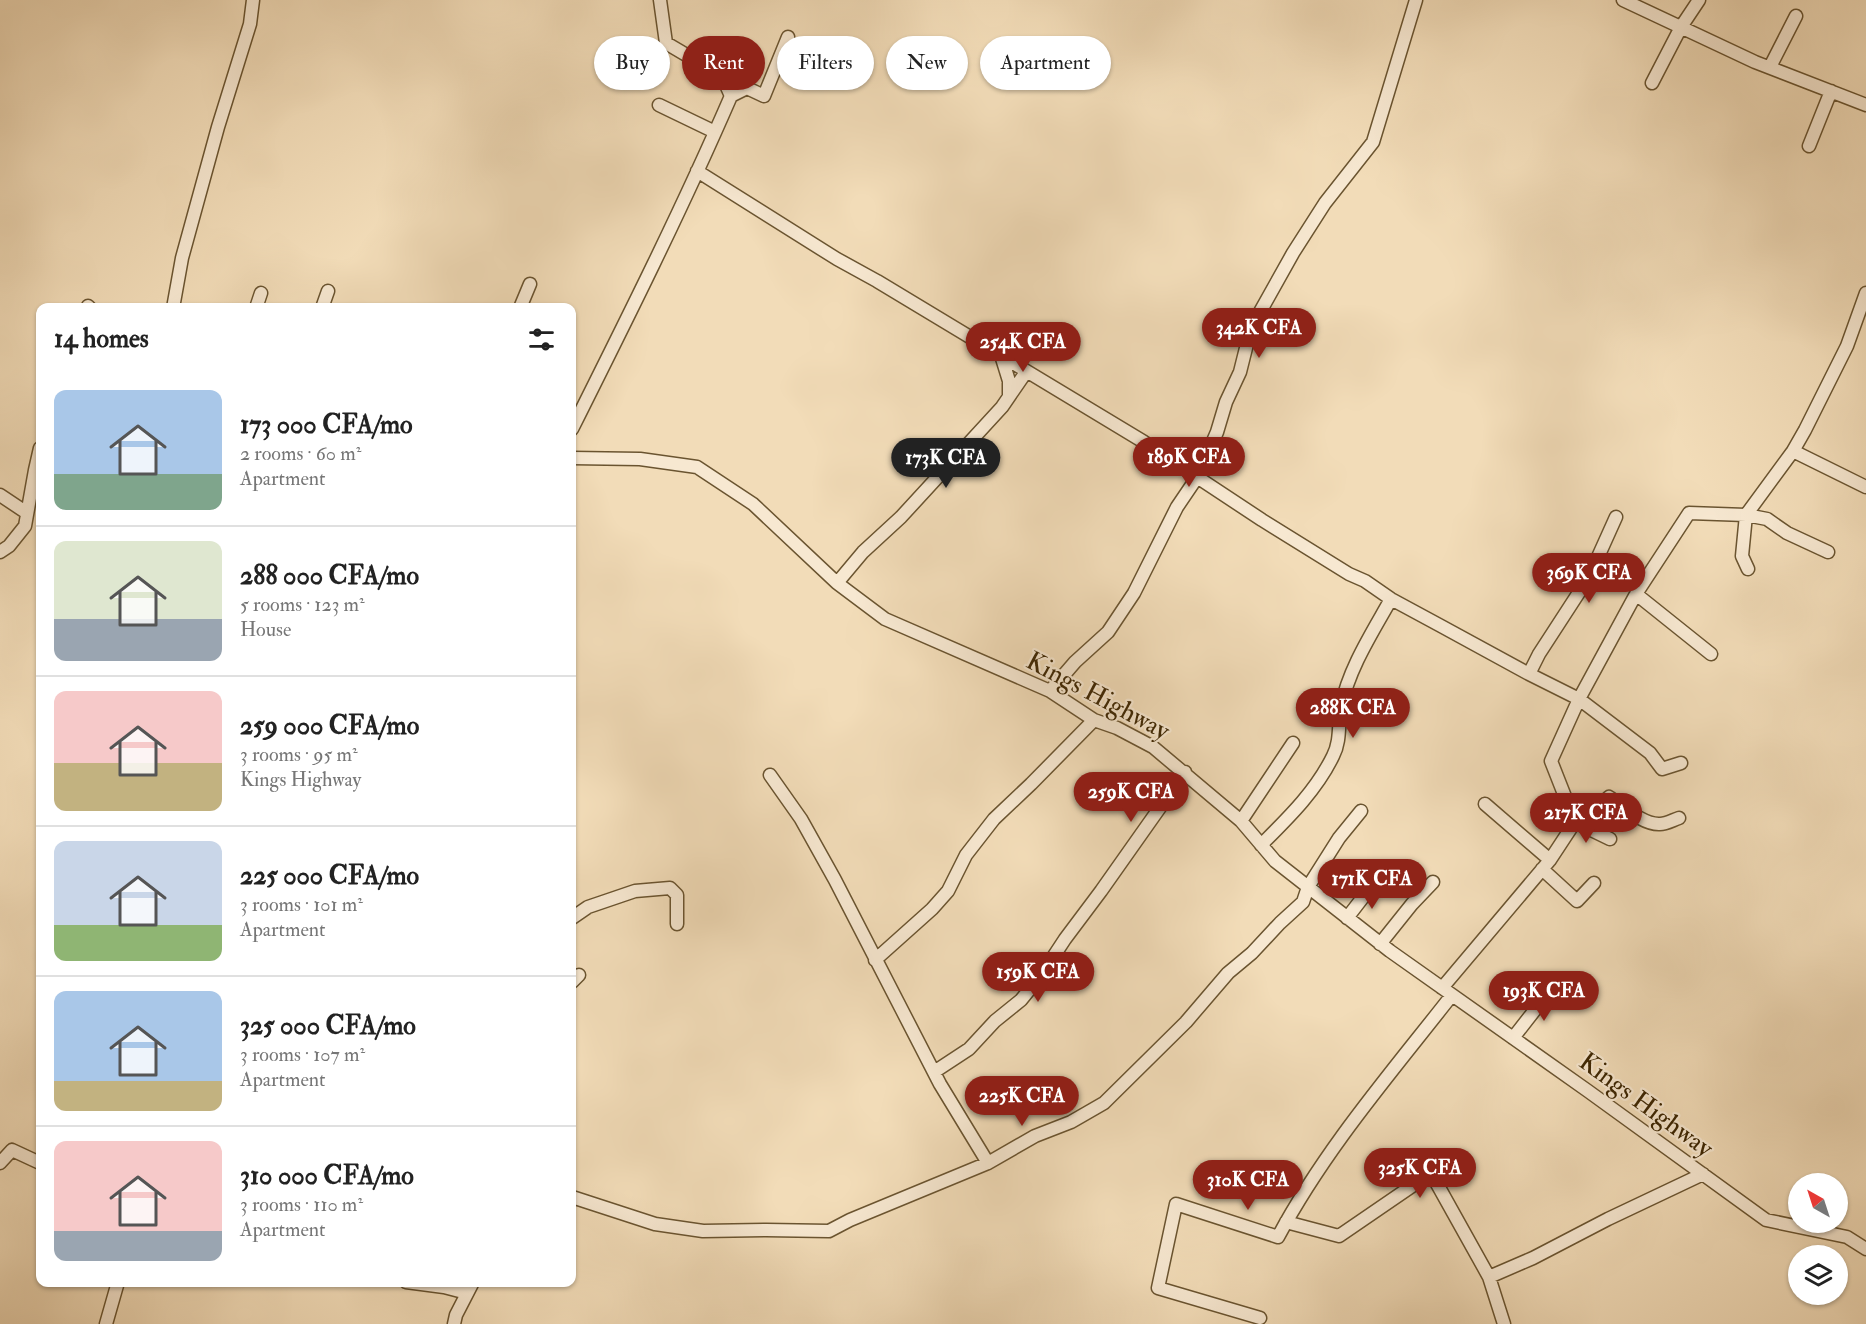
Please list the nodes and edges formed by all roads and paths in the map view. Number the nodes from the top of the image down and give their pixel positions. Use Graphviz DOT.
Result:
graph roads {
  1 [pos="253,0"];
  2 [pos="660,0"];
  3 [pos="1416,0"];
  4 [pos="1700,0"];
  5 [pos="1630,1"];
  6 [pos="1796,16"];
  7 [pos="1681,27"];
  8 [pos="777,64"];
  9 [pos="1770,68"];
  10 [pos="1652,83"];
  11 [pos="1831,92"];
  12 [pos="731,96"];
  13 [pos="659,105"];
  14 [pos="1866,105"];
  15 [pos="716,132"];
  16 [pos="1809,146"];
  17 [pos="697,171"];
  18 [pos="530,284"];
  19 [pos="328,291"];
  20 [pos="1866,292"];
  21 [pos="261,293"];
  22 [pos="174,303"];
  23 [pos="258,303"];
  24 [pos="324,303"];
  25 [pos="522,303"];
  26 [pos="1001,355"];
  27 [pos="1026,372"];
  28 [pos="1009,397"];
  29 [pos="576,421"];
  30 [pos="1793,451"];
  31 [pos="576,458"];
  32 [pos="36,468"];
  33 [pos="1198,476"];
  34 [pos="1866,488"];
  35 [pos="0,495"];
  36 [pos="27,513"];
  37 [pos="1746,515"];
  38 [pos="1616,517"];
  39 [pos="0,552"];
  40 [pos="1828,552"];
  41 [pos="1748,569"];
  42 [pos="837,583"];
  43 [pos="1636,594"];
  44 [pos="1391,599"];
  45 [pos="1711,654"];
  46 [pos="1529,674"];
  47 [pos="1050,691"];
  48 [pos="1579,699"];
  49 [pos="1094,720"];
  50 [pos="1293,742"];
  51 [pos="1681,763"];
  52 [pos="1185,772"];
  53 [pos="770,775"];
  54 [pos="1485,804"];
  55 [pos="1361,811"];
  56 [pos="1679,818"];
  57 [pos="1241,821"];
  58 [pos="1575,822"];
  59 [pos="1610,839"];
  60 [pos="1261,845"];
  61 [pos="1546,865"];
  62 [pos="1433,882"];
  63 [pos="1594,883"];
  64 [pos="1374,884"];
  65 [pos="1308,887"];
  66 [pos="576,915"];
  67 [pos="1347,918"];
  68 [pos="677,924"];
  69 [pos="1380,944"];
  70 [pos="876,960"];
  71 [pos="1552,988"];
  72 [pos="1447,991"];
  73 [pos="1513,1038"];
  74 [pos="934,1072"];
  75 [pos="36,1161"];
  76 [pos="988,1162"];
  77 [pos="0,1163"];
  78 [pos="1703,1174"];
  79 [pos="576,1198"];
  80 [pos="1286,1222"];
  81 [pos="1866,1249"];
  82 [pos="1489,1277"];
  83 [pos="117,1287"];
  84 [pos="444,1287"];
  85 [pos="470,1288"];
  86 [pos="1260,1318"];
  87 [pos="106,1324"];
  88 [pos="454,1324"];
  89 [pos="1504,1324"];
  1 -- 22 [label="street"];
  2 -- 12 [label="street"];
  3 -- 33 [label="street"];
  4 -- 7 [label="street"];
  5 -- 7 [label="street"];
  6 -- 9 [label="street"];
  7 -- 9 [label="street"];
  7 -- 10 [label="street"];
  8 -- 12 [label="street"];
  9 -- 11 [label="street"];
  11 -- 14 [label="street"];
  11 -- 16 [label="street"];
  12 -- 15 [label="street"];
  13 -- 15 [label="street"];
  15 -- 17 [label="street"];
  17 -- 26 [label="street"];
  17 -- 29 [label="street"];
  18 -- 25 [label="street"];
  19 -- 24 [label="street"];
  20 -- 30 [label="street"];
  21 -- 23 [label="street"];
  26 -- 27 [label="street"];
  26 -- 28 [label="street"];
  27 -- 28 [label="street"];
  27 -- 33 [label="street"];
  28 -- 42 [label="street"];
  30 -- 34 [label="street"];
  30 -- 37 [label="street"];
  31 -- 42 [label="street, Kings Highway"];
  32 -- 36 [label="street"];
  33 -- 44 [label="street"];
  33 -- 47 [label="street"];
  35 -- 36 [label="street"];
  36 -- 39 [label="street"];
  37 -- 40 [label="street"];
  37 -- 41 [label="street"];
  37 -- 43 [label="street"];
  38 -- 46 [label="street"];
  42 -- 47 [label="street, Kings Highway"];
  43 -- 45 [label="street"];
  43 -- 48 [label="street"];
  44 -- 46 [label="street"];
  44 -- 60 [label="street"];
  46 -- 48 [label="street"];
  47 -- 49 [label="street, Kings Highway"];
  48 -- 51 [label="street"];
  48 -- 58 [label="street"];
  49 -- 52 [label="street, Kings Highway"];
  49 -- 70 [label="street"];
  50 -- 57 [label="street"];
  52 -- 57 [label="street, Kings Highway"];
  52 -- 74 [label="street"];
  53 -- 70 [label="street"];
  54 -- 61 [label="street"];
  55 -- 65 [label="street"];
  56 -- 58 [label="street"];
  57 -- 60 [label="street, Kings Highway"];
  58 -- 59 [label="street"];
  58 -- 61 [label="street"];
  60 -- 65 [label="street, Kings Highway"];
  61 -- 63 [label="street"];
  61 -- 72 [label="street"];
  62 -- 69 [label="street"];
  64 -- 67 [label="street"];
  65 -- 67 [label="street, Kings Highway"];
  65 -- 76 [label="street"];
  66 -- 68 [label="street"];
  67 -- 69 [label="street, Kings Highway"];
  69 -- 72 [label="street, Kings Highway"];
  70 -- 74 [label="street"];
  71 -- 73 [label="street"];
  72 -- 73 [label="street, Kings Highway"];
  72 -- 80 [label="street"];
  73 -- 78 [label="street, Kings Highway"];
  74 -- 76 [label="street"];
  75 -- 77 [label="street"];
  76 -- 79 [label="street"];
  78 -- 81 [label="street, Kings Highway"];
  78 -- 82 [label="street"];
  80 -- 82 [label="street"];
  80 -- 86 [label="street"];
  82 -- 89 [label="street"];
  83 -- 87 [label="street"];
  84 -- 85 [label="street"];
  85 -- 88 [label="street"];
}
